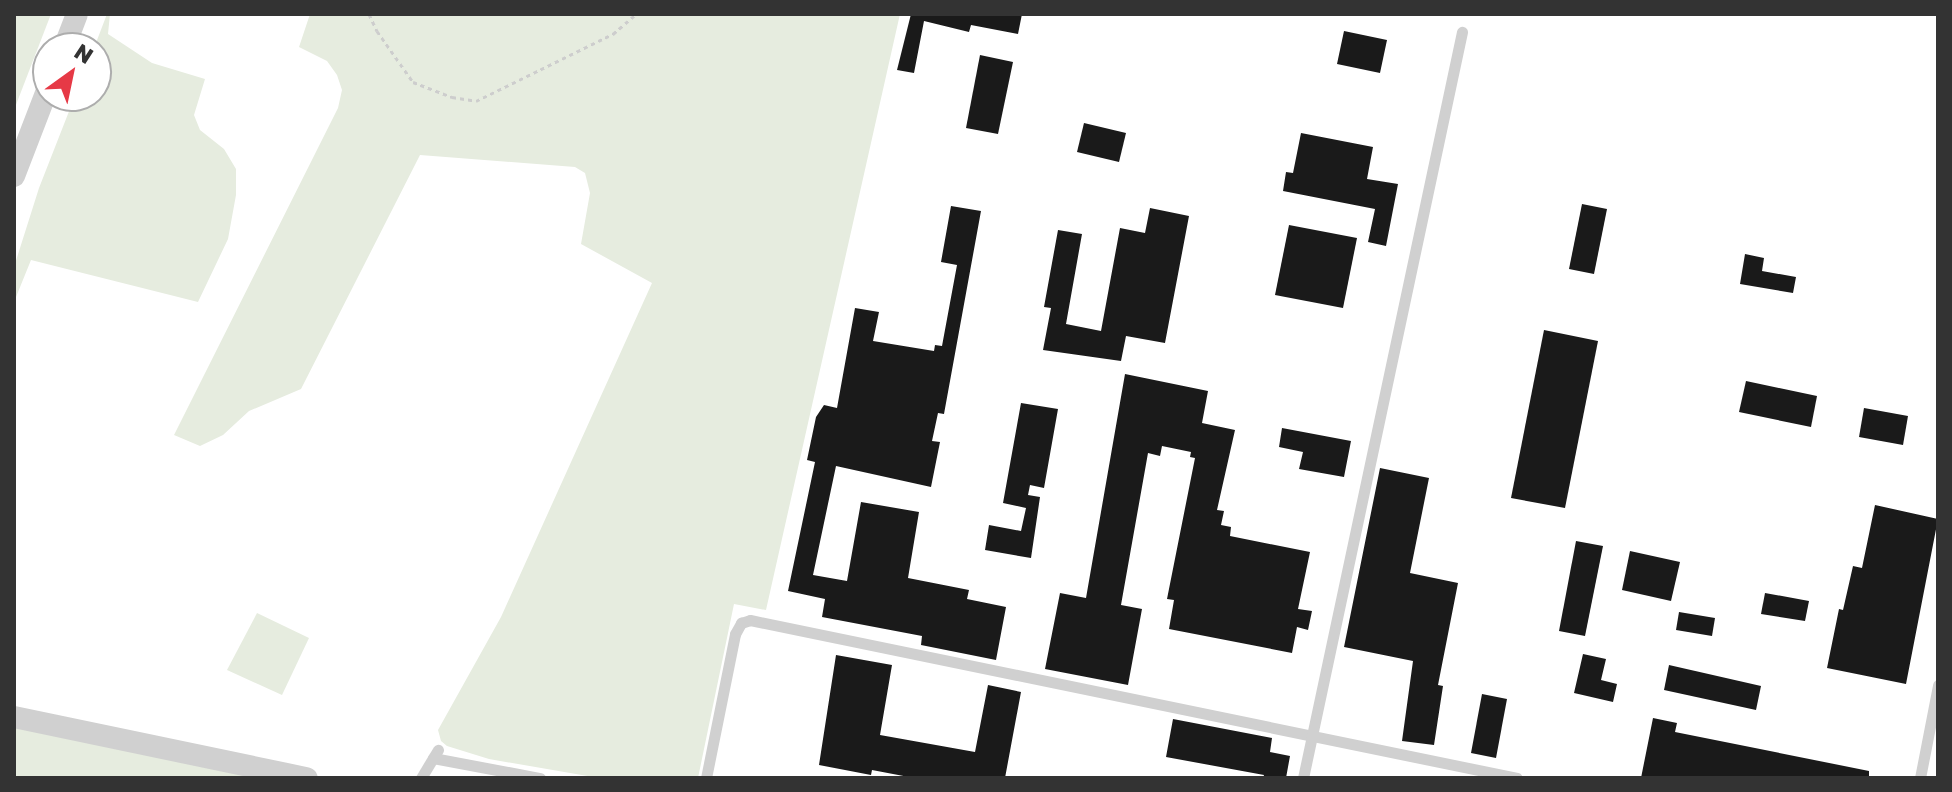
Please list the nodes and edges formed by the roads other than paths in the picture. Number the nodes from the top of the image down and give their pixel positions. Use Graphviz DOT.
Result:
graph roads {
  1 [pos="1462,32"];
  2 [pos="39,112"];
  3 [pos="14,176"];
  4 [pos="1938,685"];
  5 [pos="14,717"];
  6 [pos="1310,736"];
  7 [pos="307,778"];
  8 [pos="421,778"];
  9 [pos="540,778"];
  10 [pos="706,778"];
  11 [pos="1303,778"];
  12 [pos="1517,778"];
  13 [pos="1920,778"];
  1 -- 6 [label="lane"];
  2 -- 3 [label="street"];
  4 -- 13 [label="lane"];
  5 -- 7 [label="street"];
  6 -- 10 [label="lane"];
  6 -- 11 [label="lane"];
  6 -- 12 [label="lane"];
  8 -- 9 [label="lane"];
}
